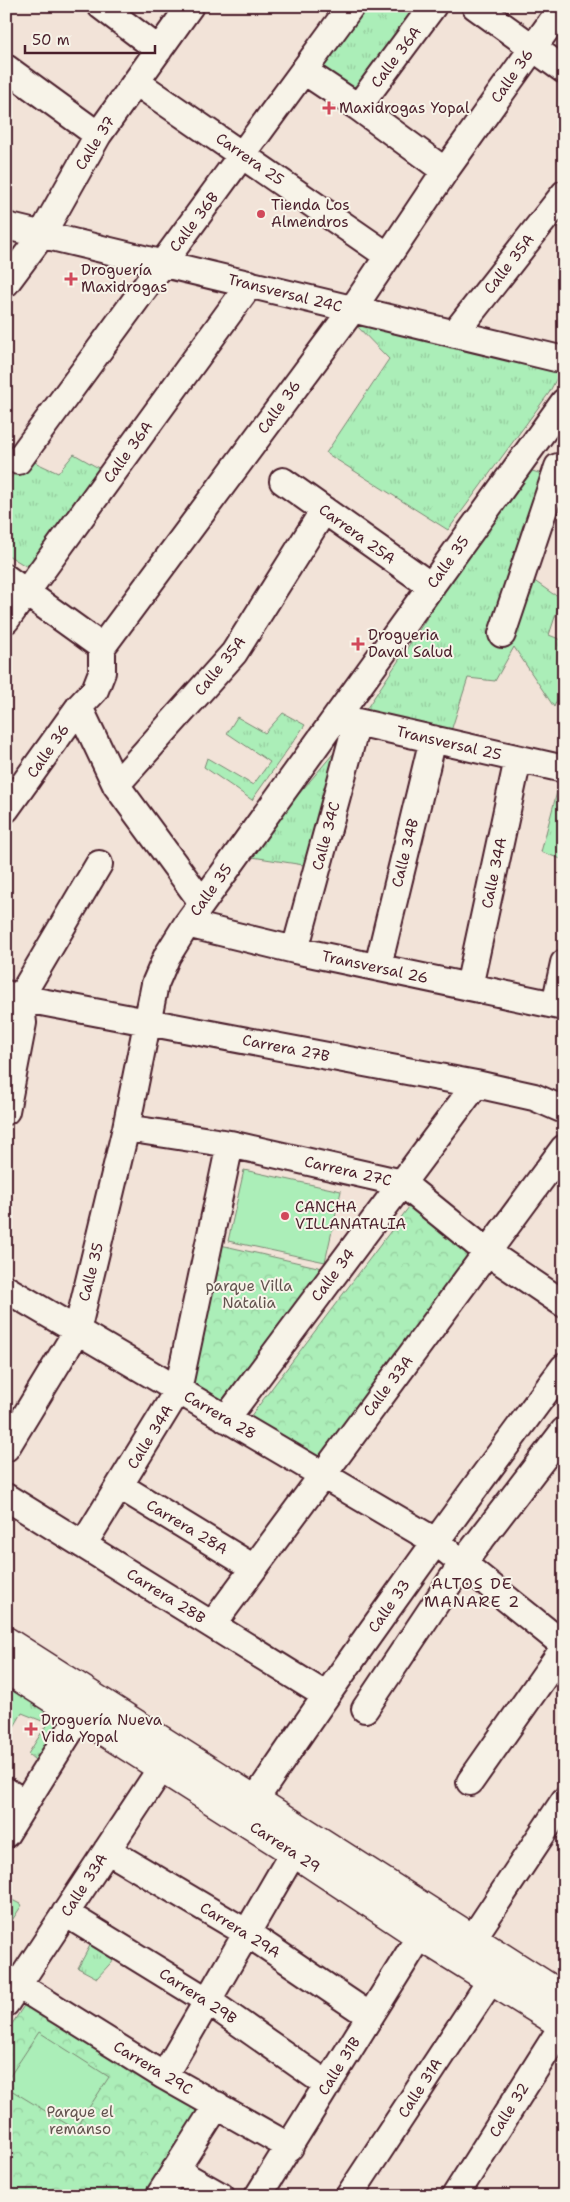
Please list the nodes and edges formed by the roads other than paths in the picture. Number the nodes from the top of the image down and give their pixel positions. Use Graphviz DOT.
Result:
graph roads {
  1 [pos="101,6"];
  2 [pos="190,6"];
  3 [pos="351,6"];
  4 [pos="433,6"];
  5 [pos="475,6"];
  6 [pos="562,6"];
  7 [pos="532,48"];
  8 [pos="159,50"];
  9 [pos="6,68"];
  10 [pos="564,70"];
  11 [pos="304,71"];
  12 [pos="136,82"];
  13 [pos="358,107"];
  14 [pos="98,135"];
  15 [pos="244,154"];
  16 [pos="445,172"];
  17 [pos="564,194"];
  18 [pos="6,208"];
  19 [pos="6,226"];
  20 [pos="41,236"];
  21 [pos="388,256"];
  22 [pos="164,263"];
  23 [pos="6,283"];
  24 [pos="250,284"];
  25 [pos="352,310"];
  26 [pos="454,334"];
  27 [pos="564,360"];
  28 [pos="564,402"];
  29 [pos="522,460"];
  30 [pos="18,461"];
  31 [pos="561,468"];
  32 [pos="283,481"];
  33 [pos="324,510"];
  34 [pos="16,585"];
  35 [pos="431,586"];
  36 [pos="6,620"];
  37 [pos="502,634"];
  38 [pos="102,647"];
  39 [pos="79,707"];
  40 [pos="345,722"];
  41 [pos="433,740"];
  42 [pos="518,759"];
  43 [pos="562,764"];
  44 [pos="116,785"];
  45 [pos="6,809"];
  46 [pos="99,864"];
  47 [pos="202,902"];
  48 [pos="187,924"];
  49 [pos="295,950"];
  50 [pos="564,963"];
  51 [pos="378,966"];
  52 [pos="469,987"];
  53 [pos="11,1000"];
  54 [pos="559,1006"];
  55 [pos="147,1022"];
  56 [pos="476,1084"];
  57 [pos="564,1110"];
  58 [pos="6,1111"];
  59 [pos="126,1128"];
  60 [pos="230,1144"];
  61 [pos="564,1148"];
  62 [pos="402,1183"];
  63 [pos="487,1252"];
  64 [pos="6,1289"];
  65 [pos="564,1304"];
  66 [pos="77,1331"];
  67 [pos="564,1367"];
  68 [pos="178,1390"];
  69 [pos="226,1419"];
  70 [pos="564,1431"];
  71 [pos="6,1448"];
  72 [pos="322,1475"];
  73 [pos="120,1486"];
  74 [pos="6,1497"];
  75 [pos="435,1541"];
  76 [pos="83,1545"];
  77 [pos="462,1564"];
  78 [pos="254,1568"];
  79 [pos="212,1624"];
  80 [pos="6,1641"];
  81 [pos="564,1646"];
  82 [pos="6,1669"];
  83 [pos="325,1695"];
  84 [pos="365,1710"];
  85 [pos="80,1714"];
  86 [pos="162,1767"];
  87 [pos="470,1782"];
  88 [pos="16,1797"];
  89 [pos="255,1800"];
  90 [pos="564,1801"];
  91 [pos="556,1830"];
  92 [pos="6,1834"];
  93 [pos="299,1842"];
  94 [pos="107,1850"];
  95 [pos="65,1913"];
  96 [pos="247,1933"];
  97 [pos="420,1936"];
  98 [pos="473,1938"];
  99 [pos="491,1980"];
  100 [pos="12,1994"];
  101 [pos="564,1997"];
  102 [pos="208,2000"];
  103 [pos="370,2016"];
  104 [pos="563,2025"];
  105 [pos="164,2076"];
  106 [pos="328,2085"];
  107 [pos="217,2105"];
  108 [pos="290,2147"];
  109 [pos="175,2170"];
  110 [pos="159,2196"];
  111 [pos="221,2196"];
  112 [pos="258,2196"];
  113 [pos="349,2196"];
  114 [pos="455,2196"];
  1 -- 8 [label="street"];
  2 -- 8 [label="street, Calle 37"];
  3 -- 11 [label="street, Calle 36B"];
  4 -- 13 [label="street, Calle 36A"];
  5 -- 7 [label="street"];
  6 -- 7 [label="street, Calle 36"];
  7 -- 10 [label="street"];
  7 -- 16 [label="street, Calle 36"];
  8 -- 12 [label="street, Calle 37"];
  9 -- 14 [label="street"];
  11 -- 13 [label="street"];
  11 -- 15 [label="street, Calle 36B"];
  12 -- 14 [label="street, Calle 37"];
  12 -- 15 [label="street, Carrera 25"];
  13 -- 16 [label="street"];
  14 -- 20 [label="street, Calle 37"];
  15 -- 21 [label="street, Carrera 25"];
  15 -- 22 [label="street, Calle 36B"];
  16 -- 21 [label="street, Calle 36"];
  17 -- 26 [label="street, Calle 35A"];
  18 -- 20 [label="street"];
  19 -- 20 [label="street, Transversal 24C"];
  20 -- 22 [label="street, Transversal 24C"];
  20 -- 23 [label="street, Calle 37"];
  21 -- 25 [label="street, Calle 36"];
  22 -- 24 [label="street, Transversal 24C"];
  22 -- 30 [label="street, Calle 36B"];
  24 -- 25 [label="street, Transversal 24C"];
  24 -- 34 [label="street, Calle 36A"];
  25 -- 26 [label="street, Transversal 24C"];
  25 -- 38 [label="street, Calle 36"];
  26 -- 27 [label="street, Transversal 24C"];
  28 -- 29 [label="street, Calle 35"];
  29 -- 31 [label="street"];
  29 -- 35 [label="street, Calle 35"];
  31 -- 37 [label="street"];
  32 -- 33 [label="street, Carrera 25A"];
  33 -- 35 [label="street, Carrera 25A"];
  33 -- 44 [label="street, Calle 35A"];
  34 -- 36 [label="street, Calle 36A"];
  34 -- 38 [label="street"];
  35 -- 40 [label="street, Calle 35"];
  38 -- 39 [label="street, Calle 36"];
  39 -- 44 [label="street"];
  39 -- 45 [label="street, Calle 36"];
  40 -- 41 [label="street, Transversal 25"];
  40 -- 47 [label="street, Calle 35"];
  40 -- 49 [label="street, Calle 34C"];
  41 -- 42 [label="street, Transversal 25"];
  41 -- 51 [label="street, Calle 34B"];
  42 -- 43 [label="street, Transversal 25"];
  42 -- 52 [label="street, Calle 34A"];
  44 -- 47 [label="street"];
  46 -- 53 [label="street"];
  47 -- 48 [label="street, Calle 35"];
  48 -- 49 [label="street, Transversal 26"];
  48 -- 55 [label="street, Calle 35"];
  49 -- 51 [label="street, Transversal 26"];
  50 -- 54 [label="street"];
  51 -- 52 [label="street, Transversal 26"];
  52 -- 54 [label="street, Transversal 26"];
  53 -- 55 [label="street, Carrera 27B"];
  53 -- 58 [label="street"];
  55 -- 56 [label="street, Carrera 27B"];
  55 -- 59 [label="street, Calle 35"];
  56 -- 57 [label="street, Carrera 27B"];
  56 -- 62 [label="street, Calle 34"];
  59 -- 60 [label="street, Carrera 27C"];
  59 -- 66 [label="street, Calle 35"];
  60 -- 62 [label="street, Carrera 27C"];
  60 -- 68 [label="street, Calle 34A"];
  61 -- 63 [label="street, Calle 33A"];
  62 -- 63 [label="street, Carrera 27C"];
  62 -- 69 [label="street, Calle 34"];
  63 -- 65 [label="street, Carrera 27C"];
  63 -- 72 [label="street, Calle 33A"];
  64 -- 66 [label="street, Carrera 28"];
  66 -- 68 [label="street, Carrera 28"];
  66 -- 71 [label="street, Calle 35"];
  67 -- 75 [label="street, Calle 33"];
  68 -- 69 [label="street, Carrera 28"];
  68 -- 73 [label="street, Calle 34A"];
  69 -- 72 [label="street, Carrera 28"];
  70 -- 77 [label="street"];
  72 -- 75 [label="street, Carrera 28"];
  72 -- 78 [label="street, Calle 33A"];
  73 -- 76 [label="street, Calle 34A"];
  73 -- 78 [label="street, Carrera 28A"];
  74 -- 76 [label="street, Carrera 28B"];
  75 -- 77 [label="street, Carrera 28"];
  75 -- 83 [label="street, Calle 33"];
  76 -- 79 [label="street, Carrera 28B"];
  77 -- 81 [label="street, Carrera 28"];
  77 -- 84 [label="street"];
  78 -- 79 [label="street, Calle 33A"];
  79 -- 83 [label="street, Carrera 28B"];
  80 -- 89 [label="main road, Carrera 29"];
  81 -- 87 [label="street"];
  82 -- 85 [label="main road, Carrera 29"];
  83 -- 89 [label="street, Calle 33"];
  85 -- 86 [label="main road, Carrera 29"];
  85 -- 88 [label="street"];
  86 -- 93 [label="main road, Carrera 29"];
  86 -- 94 [label="street, Calle 33A"];
  88 -- 92 [label="street"];
  89 -- 93 [label="main road, Carrera 29"];
  90 -- 91 [label="street"];
  91 -- 98 [label="street"];
  93 -- 96 [label="street"];
  93 -- 97 [label="main road, Carrera 29"];
  93 -- 98 [label="main road, Carrera 29"];
  94 -- 95 [label="street, Calle 33A"];
  94 -- 96 [label="street, Carrera 29A"];
  95 -- 100 [label="street, Calle 33A"];
  95 -- 102 [label="street, Carrera 29B"];
  96 -- 102 [label="street"];
  96 -- 103 [label="street, Carrera 29A"];
  97 -- 99 [label="main road, Carrera 29"];
  97 -- 103 [label="street, Calle 31B"];
  98 -- 101 [label="main road, Carrera 29"];
  99 -- 104 [label="main road, Carrera 29"];
  99 -- 113 [label="street, Calle 31A"];
  100 -- 105 [label="street, Carrera 29C"];
  102 -- 105 [label="street"];
  102 -- 106 [label="street, Carrera 29B"];
  103 -- 106 [label="street, Calle 31B"];
  104 -- 114 [label="street, Calle 32"];
  105 -- 107 [label="street, Carrera 29C"];
  106 -- 108 [label="street, Calle 31B"];
  107 -- 108 [label="street, Carrera 29C"];
  107 -- 109 [label="street"];
  108 -- 112 [label="street, Calle 31B"];
  109 -- 110 [label="street"];
  109 -- 111 [label="street"];
}
